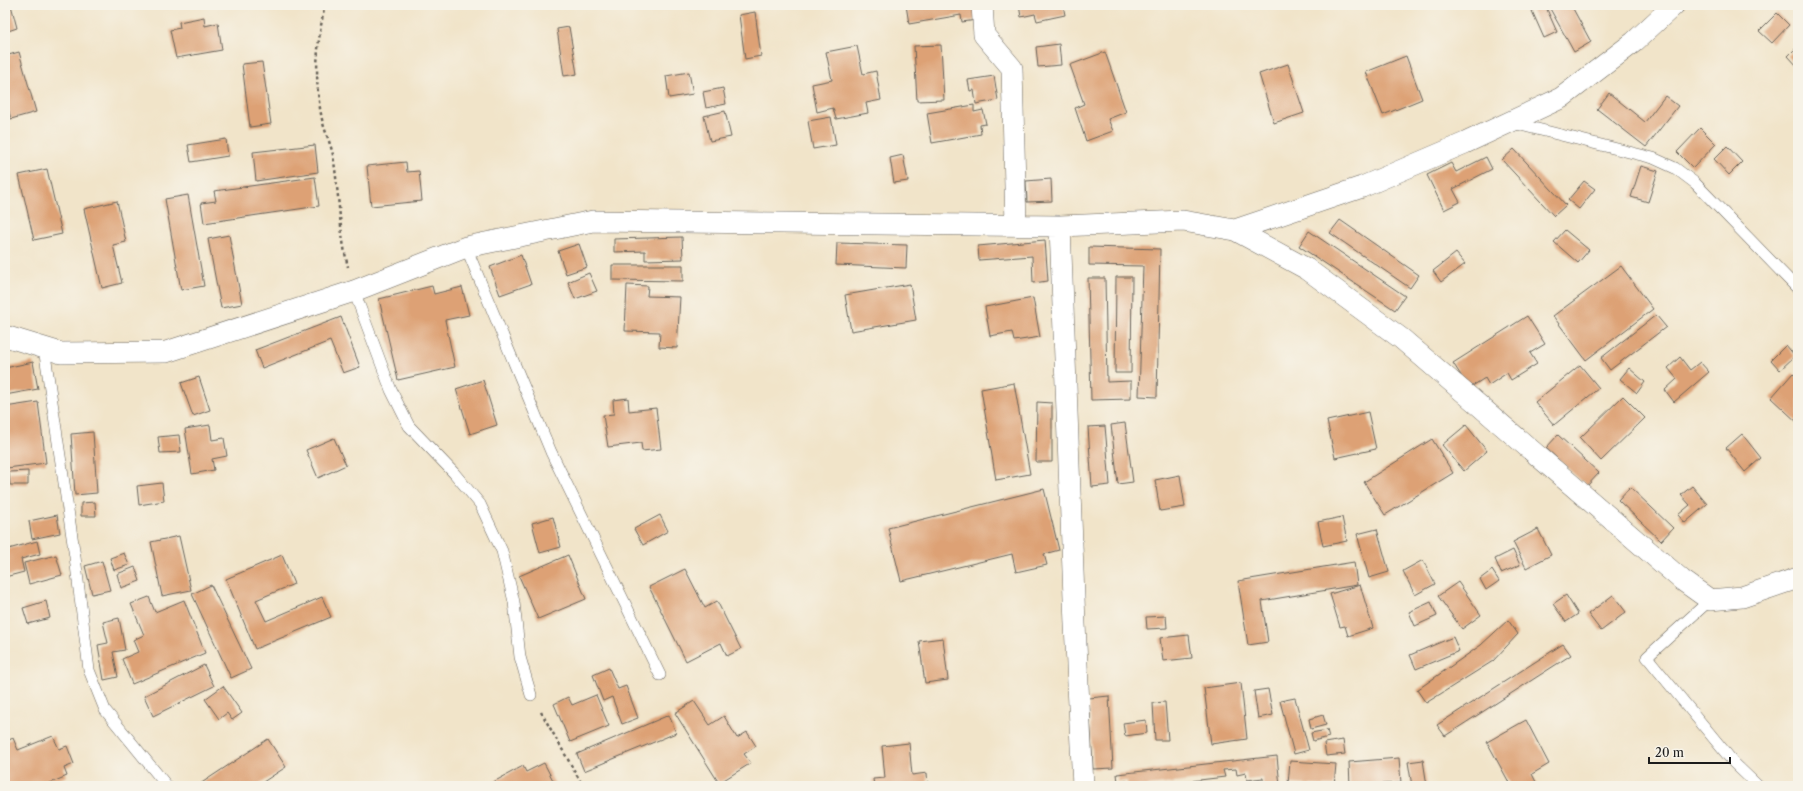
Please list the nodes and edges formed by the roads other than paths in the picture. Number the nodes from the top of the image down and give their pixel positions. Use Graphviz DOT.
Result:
graph roads {
  1 [pos="982,5"];
  2 [pos="1674,5"];
  3 [pos="1509,122"];
  4 [pos="1016,226"];
  5 [pos="1060,226"];
  6 [pos="1236,230"];
  7 [pos="466,248"];
  8 [pos="1798,289"];
  9 [pos="354,291"];
  10 [pos="5,336"];
  11 [pos="44,348"];
  12 [pos="1798,578"];
  13 [pos="1710,600"];
  14 [pos="660,675"];
  15 [pos="531,695"];
  16 [pos="167,786"];
  17 [pos="1083,786"];
  18 [pos="1758,786"];
  1 -- 4 [label="street"];
  2 -- 3 [label="street"];
  3 -- 6 [label="street"];
  3 -- 8 [label="lane"];
  4 -- 5 [label="street"];
  4 -- 7 [label="street"];
  5 -- 6 [label="street"];
  5 -- 17 [label="street"];
  6 -- 13 [label="street"];
  7 -- 9 [label="street"];
  7 -- 14 [label="lane"];
  9 -- 11 [label="street"];
  9 -- 15 [label="lane"];
  10 -- 11 [label="street"];
  11 -- 16 [label="lane"];
  12 -- 13 [label="street"];
  13 -- 18 [label="lane"];
}
